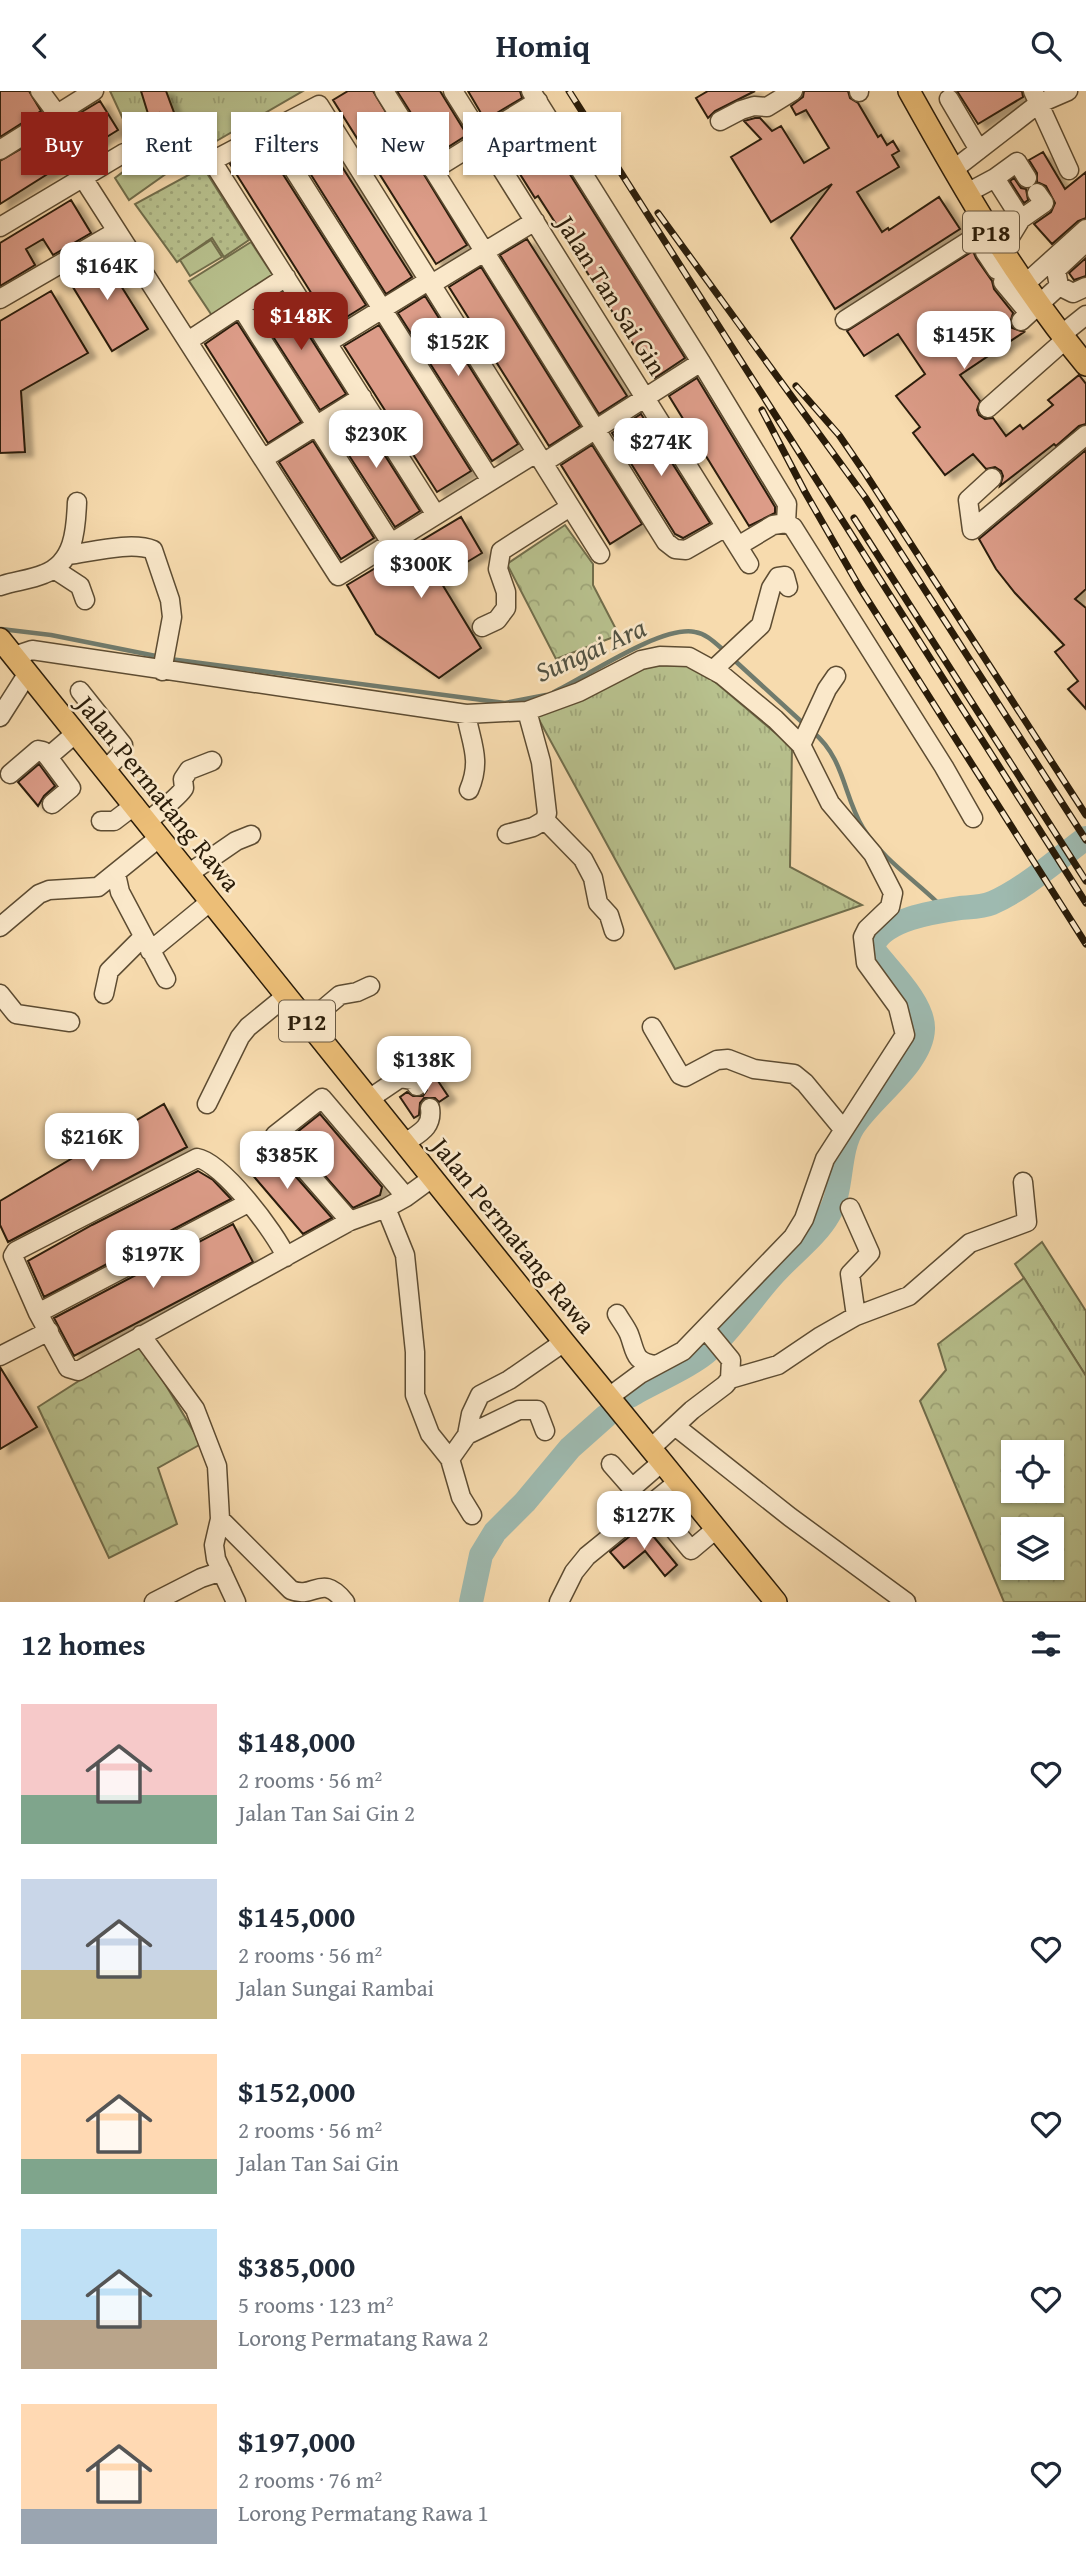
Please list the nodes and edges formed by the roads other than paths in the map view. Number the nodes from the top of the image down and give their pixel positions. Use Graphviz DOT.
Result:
graph roads {
  1 [pos="40,91"];
  2 [pos="94,91"];
  3 [pos="384,91"];
  4 [pos="453,91"];
  5 [pos="793,91"];
  6 [pos="909,91"];
  7 [pos="1068,91"];
  8 [pos="534,96"];
  9 [pos="1036,98"];
  10 [pos="949,99"];
  11 [pos="56,112"];
  12 [pos="60,112"];
  13 [pos="308,112"];
  14 [pos="323,112"];
  15 [pos="397,112"];
  16 [pos="466,112"];
  17 [pos="514,112"];
  18 [pos="720,121"];
  19 [pos="21,137"];
  20 [pos="343,145"];
  21 [pos="979,150"];
  22 [pos="0,151"];
  23 [pos="231,152"];
  24 [pos="122,154"];
  25 [pos="953,170"];
  26 [pos="1069,170"];
  27 [pos="297,175"];
  28 [pos="436,175"];
  29 [pos="505,175"];
  30 [pos="83,178"];
  31 [pos="995,178"];
  32 [pos="967,193"];
  33 [pos="1021,219"];
  34 [pos="534,221"];
  35 [pos="0,227"];
  36 [pos="989,228"];
  37 [pos="1086,229"];
  38 [pos="117,231"];
  39 [pos="1086,241"];
  40 [pos="484,252"];
  41 [pos="1005,266"];
  42 [pos="286,277"];
  43 [pos="429,283"];
  44 [pos="1059,286"];
  45 [pos="1086,287"];
  46 [pos="0,299"];
  47 [pos="241,307"];
  48 [pos="382,309"];
  49 [pos="1029,312"];
  50 [pos="1086,315"];
  51 [pos="845,320"];
  52 [pos="1063,338"];
  53 [pos="188,341"];
  54 [pos="327,342"];
  55 [pos="701,362"];
  56 [pos="1086,365"];
  57 [pos="362,397"];
  58 [pos="645,397"];
  59 [pos="988,408"];
  60 [pos="317,426"];
  61 [pos="594,430"];
  62 [pos="1086,435"];
  63 [pos="539,458"];
  64 [pos="263,459"];
  65 [pos="992,478"];
  66 [pos="491,481"];
  67 [pos="77,502"];
  68 [pos="570,507"];
  69 [pos="436,515"];
  70 [pos="786,523"];
  71 [pos="726,527"];
  72 [pos="391,543"];
  73 [pos="738,546"];
  74 [pos="600,554"];
  75 [pos="68,555"];
  76 [pos="749,563"];
  77 [pos="54,569"];
  78 [pos="0,586"];
  79 [pos="788,587"];
  80 [pos="85,600"];
  81 [pos="482,627"];
  82 [pos="0,639"];
  83 [pos="14,656"];
  84 [pos="715,668"];
  85 [pos="162,669"];
  86 [pos="28,674"];
  87 [pos="836,676"];
  88 [pos="80,691"];
  89 [pos="527,711"];
  90 [pos="466,714"];
  91 [pos="0,717"];
  92 [pos="75,733"];
  93 [pos="803,741"];
  94 [pos="48,757"];
  95 [pos="212,761"];
  96 [pos="105,770"];
  97 [pos="10,774"];
  98 [pos="469,790"];
  99 [pos="52,804"];
  100 [pos="973,818"];
  101 [pos="545,820"];
  102 [pos="101,821"];
  103 [pos="147,821"];
  104 [pos="507,834"];
  105 [pos="251,835"];
  106 [pos="116,874"];
  107 [pos="188,874"];
  108 [pos="211,901"];
  109 [pos="0,927"];
  110 [pos="614,931"];
  111 [pos="146,945"];
  112 [pos="166,979"];
  113 [pos="370,986"];
  114 [pos="0,995"];
  115 [pos="104,995"];
  116 [pos="286,996"];
  117 [pos="308,1022"];
  118 [pos="70,1023"];
  119 [pos="652,1027"];
  120 [pos="417,1086"];
  121 [pos="369,1099"];
  122 [pos="207,1104"];
  123 [pos="430,1108"];
  124 [pos="843,1129"];
  125 [pos="405,1143"];
  126 [pos="432,1178"];
  127 [pos="1023,1182"];
  128 [pos="407,1197"];
  129 [pos="248,1203"];
  130 [pos="386,1208"];
  131 [pos="850,1208"];
  132 [pos="350,1221"];
  133 [pos="279,1261"];
  134 [pos="38,1313"];
  135 [pos="617,1314"];
  136 [pos="856,1316"];
  137 [pos="49,1331"];
  138 [pos="141,1335"];
  139 [pos="710,1336"];
  140 [pos="564,1342"];
  141 [pos="0,1356"];
  142 [pos="656,1365"];
  143 [pos="730,1379"];
  144 [pos="509,1380"];
  145 [pos="614,1403"];
  146 [pos="519,1410"];
  147 [pos="675,1426"];
  148 [pos="545,1431"];
  149 [pos="467,1435"];
  150 [pos="656,1455"];
  151 [pos="450,1459"];
  152 [pos="611,1464"];
  153 [pos="678,1482"];
  154 [pos="652,1503"];
  155 [pos="471,1515"];
  156 [pos="220,1519"];
  157 [pos="716,1529"];
  158 [pos="222,1571"];
  159 [pos="154,1602"];
  160 [pos="236,1602"];
  161 [pos="345,1602"];
  162 [pos="559,1602"];
  163 [pos="776,1602"];
  164 [pos="906,1602"];
  1 -- 11 [label="street"];
  2 -- 12 [label="street"];
  3 -- 15 [label="street"];
  4 -- 16 [label="street, Jalan Tan Sai Gin"];
  5 -- 18 [label="street"];
  6 -- 25 [label="main road, P18"];
  7 -- 9 [label="street"];
  8 -- 17 [label="street"];
  8 -- 55 [label="street"];
  9 -- 21 [label="street"];
  9 -- 26 [label="street"];
  10 -- 21 [label="street"];
  13 -- 14 [label="street"];
  19 -- 22 [label="street"];
  20 -- 43 [label="street"];
  21 -- 25 [label="street"];
  23 -- 42 [label="street"];
  24 -- 30 [label="street"];
  25 -- 32 [label="main road, P18"];
  27 -- 48 [label="street"];
  28 -- 40 [label="street"];
  29 -- 34 [label="street, Jalan Tan Sai Gin"];
  30 -- 35 [label="street"];
  30 -- 38 [label="street"];
  31 -- 32 [label="street"];
  31 -- 33 [label="street"];
  31 -- 33 [label="street"];
  32 -- 36 [label="main road, P18"];
  33 -- 41 [label="street"];
  34 -- 40 [label="street"];
  34 -- 58 [label="street, Jalan Tan Sai Gin"];
  36 -- 41 [label="main road, P18"];
  36 -- 51 [label="street"];
  37 -- 41 [label="street"];
  38 -- 46 [label="street"];
  38 -- 53 [label="street"];
  39 -- 44 [label="street"];
  40 -- 43 [label="street"];
  40 -- 61 [label="street"];
  41 -- 49 [label="main road, P18"];
  42 -- 47 [label="street"];
  42 -- 54 [label="street"];
  43 -- 48 [label="street"];
  43 -- 63 [label="street"];
  44 -- 45 [label="street"];
  44 -- 49 [label="street"];
  47 -- 53 [label="street"];
  47 -- 60 [label="street"];
  48 -- 54 [label="street"];
  48 -- 66 [label="street"];
  49 -- 52 [label="main road, P18"];
  50 -- 52 [label="street"];
  52 -- 56 [label="main road, P18"];
  52 -- 59 [label="street"];
  53 -- 64 [label="street"];
  54 -- 57 [label="street"];
  55 -- 58 [label="street"];
  55 -- 70 [label="street"];
  57 -- 60 [label="street"];
  57 -- 69 [label="street"];
  58 -- 61 [label="street"];
  58 -- 71 [label="street, Jalan Tan Sai Gin"];
  60 -- 64 [label="street"];
  60 -- 72 [label="street"];
  61 -- 63 [label="street"];
  61 -- 71 [label="street"];
  62 -- 65 [label="street"];
  63 -- 66 [label="street"];
  63 -- 68 [label="street"];
  64 -- 72 [label="street"];
  66 -- 69 [label="street"];
  67 -- 75 [label="street"];
  68 -- 74 [label="street"];
  68 -- 81 [label="street"];
  69 -- 72 [label="street"];
  70 -- 73 [label="street"];
  70 -- 100 [label="street"];
  71 -- 73 [label="street, Jalan Tan Sai Gin"];
  73 -- 76 [label="street, Jalan Tan Sai Gin"];
  75 -- 77 [label="street"];
  75 -- 85 [label="street"];
  77 -- 78 [label="street"];
  77 -- 80 [label="street"];
  79 -- 84 [label="street"];
  82 -- 83 [label="main road, Jalan Permatang Rawa / P12"];
  83 -- 85 [label="street"];
  83 -- 86 [label="main road, Jalan Permatang Rawa / P12"];
  84 -- 89 [label="street"];
  84 -- 93 [label="street"];
  85 -- 90 [label="street"];
  86 -- 91 [label="street"];
  86 -- 92 [label="main road, Jalan Permatang Rawa / P12"];
  87 -- 93 [label="street"];
  88 -- 96 [label="street"];
  89 -- 90 [label="street"];
  89 -- 101 [label="street"];
  90 -- 98 [label="street"];
  92 -- 94 [label="street"];
  92 -- 96 [label="main road, Jalan Permatang Rawa / P12"];
  93 -- 124 [label="street"];
  94 -- 97 [label="street"];
  94 -- 99 [label="street"];
  95 -- 103 [label="street"];
  96 -- 103 [label="main road, Jalan Permatang Rawa / P12"];
  101 -- 104 [label="street"];
  101 -- 110 [label="street"];
  102 -- 103 [label="street"];
  103 -- 106 [label="street"];
  103 -- 107 [label="main road, Jalan Permatang Rawa / P12"];
  105 -- 107 [label="street"];
  106 -- 109 [label="street"];
  106 -- 111 [label="street"];
  107 -- 108 [label="main road, Jalan Permatang Rawa / P12"];
  108 -- 111 [label="street"];
  108 -- 116 [label="main road, Jalan Permatang Rawa / P12"];
  111 -- 112 [label="street"];
  111 -- 115 [label="street"];
  113 -- 117 [label="street"];
  114 -- 118 [label="street"];
  116 -- 117 [label="main road, Jalan Permatang Rawa / P12"];
  116 -- 122 [label="street"];
  117 -- 121 [label="main road, Jalan Permatang Rawa / P12"];
  119 -- 124 [label="street"];
  120 -- 121 [label="street"];
  121 -- 125 [label="main road, Jalan Permatang Rawa / P12"];
  123 -- 125 [label="street"];
  124 -- 139 [label="street"];
  125 -- 126 [label="main road, Jalan Permatang Rawa / P12"];
  126 -- 128 [label="street"];
  126 -- 140 [label="main road, Jalan Permatang Rawa / P12"];
  127 -- 136 [label="street"];
  128 -- 130 [label="street"];
  128 -- 132 [label="street"];
  129 -- 133 [label="street"];
  129 -- 134 [label="street"];
  129 -- 134 [label="street"];
  130 -- 132 [label="street"];
  130 -- 151 [label="street"];
  131 -- 136 [label="street"];
  132 -- 133 [label="street"];
  133 -- 138 [label="street"];
  134 -- 137 [label="street"];
  135 -- 142 [label="street"];
  136 -- 143 [label="street"];
  137 -- 138 [label="street"];
  137 -- 141 [label="street"];
  138 -- 156 [label="street"];
  139 -- 142 [label="street"];
  139 -- 143 [label="street"];
  140 -- 144 [label="street"];
  140 -- 145 [label="main road, Jalan Permatang Rawa / P12"];
  142 -- 145 [label="street"];
  143 -- 147 [label="street"];
  144 -- 146 [label="street"];
  144 -- 149 [label="street"];
  145 -- 150 [label="main road, Jalan Permatang Rawa / P12"];
  146 -- 148 [label="street"];
  146 -- 149 [label="street"];
  147 -- 150 [label="street"];
  147 -- 164 [label="street"];
  149 -- 151 [label="street"];
  150 -- 152 [label="street"];
  150 -- 153 [label="main road, Jalan Permatang Rawa / P12"];
  151 -- 155 [label="street"];
  153 -- 154 [label="street"];
  153 -- 157 [label="main road, Jalan Permatang Rawa / P12"];
  154 -- 157 [label="street"];
  154 -- 162 [label="street"];
  156 -- 158 [label="street"];
  156 -- 161 [label="street"];
  157 -- 163 [label="main road, Jalan Permatang Rawa / P12"];
  158 -- 159 [label="street"];
  158 -- 160 [label="street"];
}
